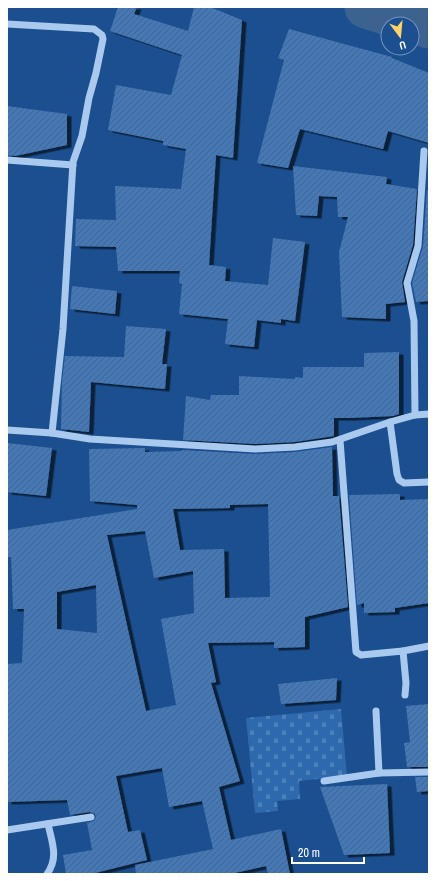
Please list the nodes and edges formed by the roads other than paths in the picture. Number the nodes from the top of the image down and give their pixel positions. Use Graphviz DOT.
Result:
graph roads {
  1 [pos="7,24"];
  2 [pos="424,151"];
  3 [pos="7,160"];
  4 [pos="73,165"];
  5 [pos="429,414"];
  6 [pos="415,415"];
  7 [pos="390,422"];
  8 [pos="7,430"];
  9 [pos="52,433"];
  10 [pos="340,440"];
  11 [pos="429,482"];
  12 [pos="429,646"];
  13 [pos="403,651"];
  14 [pos="406,695"];
  15 [pos="376,711"];
  16 [pos="429,772"];
  17 [pos="379,773"];
  18 [pos="324,781"];
  19 [pos="91,817"];
  20 [pos="48,824"];
  21 [pos="7,830"];
  22 [pos="47,874"];
  1 -- 4 [label="street"];
  2 -- 6 [label="street"];
  3 -- 4 [label="street"];
  4 -- 9 [label="street"];
  5 -- 6 [label="street"];
  6 -- 7 [label="street"];
  7 -- 10 [label="street"];
  7 -- 11 [label="street"];
  8 -- 9 [label="street"];
  9 -- 10 [label="street"];
  10 -- 13 [label="street"];
  12 -- 13 [label="street"];
  13 -- 14 [label="street"];
  15 -- 17 [label="street"];
  16 -- 17 [label="street"];
  17 -- 18 [label="street"];
  19 -- 20 [label="street"];
  20 -- 21 [label="street"];
  20 -- 22 [label="street"];
}
